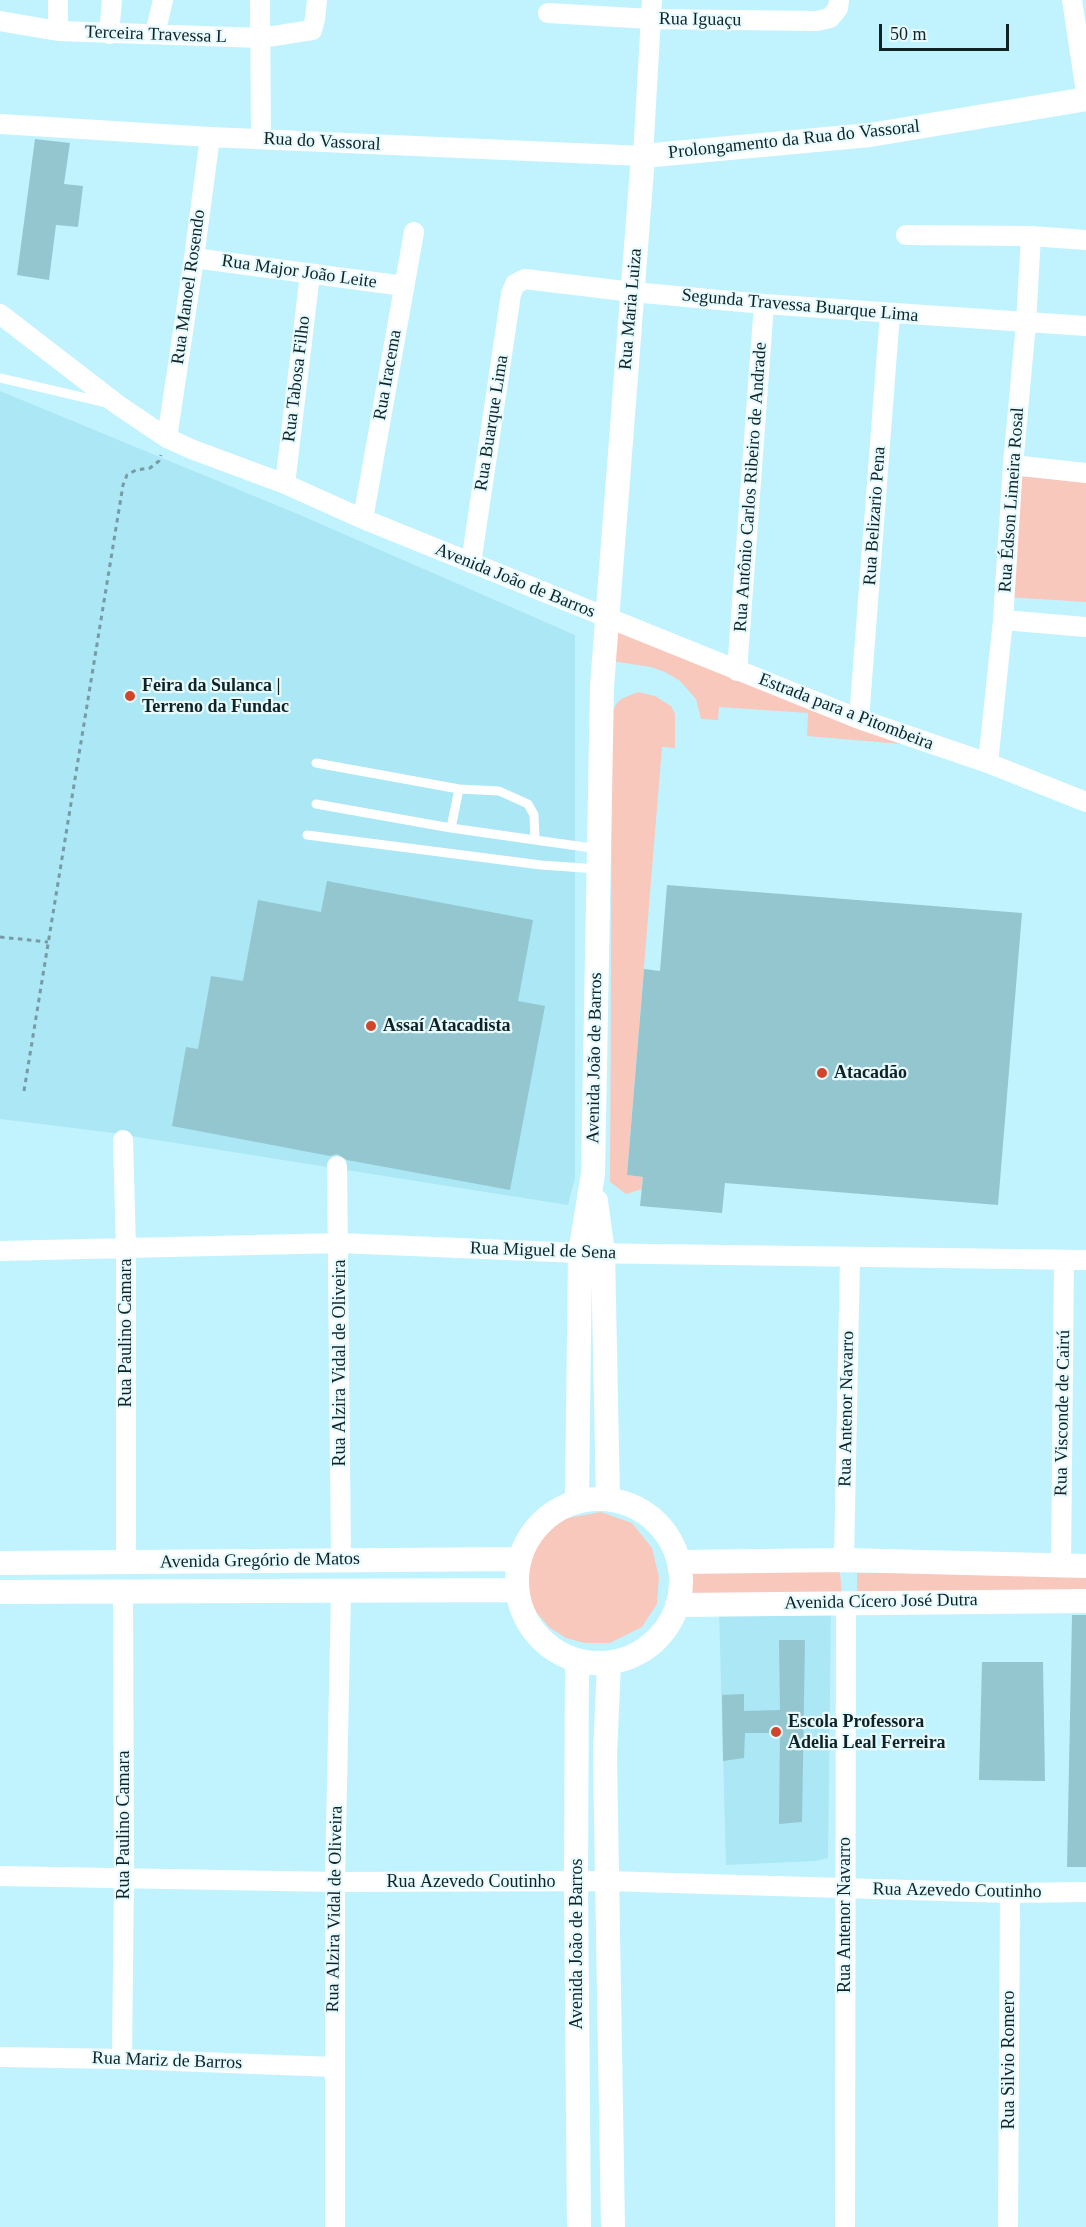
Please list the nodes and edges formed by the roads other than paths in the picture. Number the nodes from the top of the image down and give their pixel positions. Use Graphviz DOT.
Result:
graph roads {
  1 [pos="58,0"];
  2 [pos="112,0"];
  3 [pos="163,0"];
  4 [pos="260,0"];
  5 [pos="317,0"];
  6 [pos="839,0"];
  7 [pos="1072,0"];
  8 [pos="652,9"];
  9 [pos="548,12"];
  10 [pos="0,21"];
  11 [pos="58,31"];
  12 [pos="109,34"];
  13 [pos="155,34"];
  14 [pos="261,38"];
  15 [pos="1086,92"];
  16 [pos="1086,99"];
  17 [pos="0,124"];
  18 [pos="210,137"];
  19 [pos="261,139"];
  20 [pos="643,156"];
  21 [pos="414,232"];
  22 [pos="906,235"];
  23 [pos="1031,236"];
  24 [pos="1086,240"];
  25 [pos="195,258"];
  26 [pos="310,274"];
  27 [pos="515,284"];
  28 [pos="404,286"];
  29 [pos="632,292"];
  30 [pos="764,304"];
  31 [pos="890,313"];
  32 [pos="0,314"];
  33 [pos="1026,323"];
  34 [pos="1086,326"];
  35 [pos="0,378"];
  36 [pos="118,405"];
  37 [pos="167,438"];
  38 [pos="1013,465"];
  39 [pos="1086,473"];
  40 [pos="285,484"];
  41 [pos="363,519"];
  42 [pos="471,563"];
  43 [pos="607,618"];
  44 [pos="1002,620"];
  45 [pos="1086,627"];
  46 [pos="737,671"];
  47 [pos="860,719"];
  48 [pos="316,763"];
  49 [pos="988,764"];
  50 [pos="459,789"];
  51 [pos="1086,802"];
  52 [pos="316,804"];
  53 [pos="451,828"];
  54 [pos="307,836"];
  55 [pos="536,840"];
  56 [pos="598,859"];
  57 [pos="123,1140"];
  58 [pos="337,1166"];
  59 [pos="339,1243"];
  60 [pos="126,1249"];
  61 [pos="0,1251"];
  62 [pos="591,1253"];
  63 [pos="850,1257"];
  64 [pos="1064,1260"];
  65 [pos="1086,1260"];
  66 [pos="608,1498"];
  67 [pos="578,1501"];
  68 [pos="519,1559"];
  69 [pos="341,1560"];
  70 [pos="844,1560"];
  71 [pos="126,1562"];
  72 [pos="679,1562"];
  73 [pos="0,1563"];
  74 [pos="983,1564"];
  75 [pos="1061,1566"];
  76 [pos="1086,1566"];
  77 [pos="517,1590"];
  78 [pos="0,1592"];
  79 [pos="123,1592"];
  80 [pos="341,1592"];
  81 [pos="982,1601"];
  82 [pos="1086,1601"];
  83 [pos="846,1602"];
  84 [pos="676,1605"];
  85 [pos="578,1661"];
  86 [pos="609,1663"];
  87 [pos="0,1876"];
  88 [pos="124,1878"];
  89 [pos="576,1881"];
  90 [pos="606,1881"];
  91 [pos="335,1882"];
  92 [pos="845,1888"];
  93 [pos="1086,1892"];
  94 [pos="1010,1893"];
  95 [pos="0,2057"];
  96 [pos="122,2059"];
  97 [pos="334,2067"];
  98 [pos="335,2227"];
  99 [pos="579,2227"];
  100 [pos="613,2227"];
  101 [pos="844,2227"];
  102 [pos="1008,2227"];
  1 -- 11 [label="street"];
  2 -- 12 [label="street"];
  3 -- 13 [label="street"];
  4 -- 14 [label="street"];
  5 -- 14 [label="street, Terceira Travessa L"];
  6 -- 8 [label="street, Rua Iguaçu"];
  7 -- 15 [label="street"];
  8 -- 9 [label="street, Rua Iguaçu"];
  8 -- 20 [label="street, Rua Maria Luiza"];
  10 -- 11 [label="street, Terceira Travessa L"];
  11 -- 12 [label="street, Terceira Travessa L"];
  12 -- 13 [label="street, Terceira Travessa L"];
  13 -- 14 [label="street, Terceira Travessa L"];
  14 -- 19 [label="street"];
  16 -- 20 [label="street, Prolongamento da Rua do Vassoral"];
  17 -- 18 [label="street, Rua do Vassoral"];
  18 -- 19 [label="street, Rua do Vassoral"];
  18 -- 25 [label="street, Rua Manoel Rosendo"];
  19 -- 20 [label="street, Rua do Vassoral"];
  20 -- 29 [label="street, Rua Maria Luiza"];
  21 -- 28 [label="street, Rua Iracema"];
  22 -- 23 [label="street"];
  23 -- 24 [label="street"];
  23 -- 33 [label="street, Rua Édson Limeira Rosal"];
  25 -- 26 [label="street, Rua Major João Leite"];
  25 -- 37 [label="street, Rua Manoel Rosendo"];
  26 -- 28 [label="street, Rua Major João Leite"];
  26 -- 40 [label="street, Rua Tabosa Filho"];
  27 -- 29 [label="street, Segunda Travessa Buarque Lima"];
  27 -- 42 [label="street, Rua Buarque Lima"];
  28 -- 41 [label="street, Rua Iracema"];
  29 -- 30 [label="street, Segunda Travessa Buarque Lima"];
  29 -- 43 [label="street, Rua Maria Luiza"];
  30 -- 31 [label="street, Segunda Travessa Buarque Lima"];
  30 -- 46 [label="street, Rua Antônio Carlos Ribeiro de Andrade"];
  31 -- 33 [label="street, Segunda Travessa Buarque Lima"];
  31 -- 47 [label="street, Rua Belizario Pena"];
  32 -- 36 [label="street, Avenida João de Barros"];
  33 -- 34 [label="street, Segunda Travessa Buarque Lima"];
  33 -- 38 [label="street, Rua Édson Limeira Rosal"];
  35 -- 36 [label="lane"];
  36 -- 37 [label="street, Avenida João de Barros"];
  37 -- 40 [label="street, Avenida João de Barros"];
  38 -- 39 [label="street"];
  38 -- 44 [label="street, Rua Édson Limeira Rosal"];
  40 -- 41 [label="street, Avenida João de Barros"];
  41 -- 42 [label="street, Avenida João de Barros"];
  42 -- 43 [label="street, Avenida João de Barros"];
  43 -- 46 [label="street, Estrada para a Pitombeira"];
  43 -- 56 [label="street, Avenida João de Barros"];
  44 -- 45 [label="street"];
  44 -- 49 [label="street, Rua Édson Limeira Rosal"];
  46 -- 47 [label="street, Estrada para a Pitombeira"];
  47 -- 49 [label="street, Estrada para a Pitombeira"];
  48 -- 50 [label="lane"];
  49 -- 51 [label="street, Estrada para a Pitombeira"];
  50 -- 53 [label="lane"];
  50 -- 55 [label="lane"];
  52 -- 53 [label="lane"];
  53 -- 55 [label="lane"];
  54 -- 56 [label="lane"];
  55 -- 56 [label="lane"];
  56 -- 62 [label="street, Avenida João de Barros"];
  57 -- 60 [label="street, Rua Paulino Camara"];
  58 -- 59 [label="street, Rua Alzira Vidal de Oliveira"];
  59 -- 60 [label="street, Rua Miguel de Sena"];
  59 -- 62 [label="street, Rua Miguel de Sena"];
  59 -- 69 [label="street, Rua Alzira Vidal de Oliveira"];
  60 -- 61 [label="street, Rua Miguel de Sena"];
  60 -- 71 [label="street, Rua Paulino Camara"];
  62 -- 63 [label="street, Rua Miguel de Sena"];
  62 -- 66 [label="street, Avenida João de Barros"];
  62 -- 67 [label="street, Avenida João de Barros"];
  63 -- 64 [label="street, Rua Miguel de Sena"];
  63 -- 70 [label="street, Rua Antenor Navarro"];
  64 -- 65 [label="street, Rua Miguel de Sena"];
  64 -- 75 [label="street, Rua Visconde de Cairú"];
  66 -- 67 [label="street"];
  66 -- 72 [label="street"];
  67 -- 68 [label="street"];
  68 -- 69 [label="street, Avenida Gregório de Matos"];
  68 -- 77 [label="street"];
  69 -- 71 [label="street, Avenida Gregório de Matos"];
  70 -- 72 [label="street, Avenida Cícero José Dutra"];
  70 -- 74 [label="street, Avenida Cícero José Dutra"];
  71 -- 73 [label="street, Avenida Gregório de Matos"];
  72 -- 84 [label="street"];
  74 -- 75 [label="street, Avenida Cícero José Dutra"];
  74 -- 81 [label="street"];
  75 -- 76 [label="street, Avenida Cícero José Dutra"];
  77 -- 80 [label="street, Avenida Gregório de Matos"];
  77 -- 85 [label="street"];
  78 -- 79 [label="street, Avenida Gregório de Matos"];
  79 -- 80 [label="street, Avenida Gregório de Matos"];
  79 -- 88 [label="street, Rua Paulino Camara"];
  80 -- 91 [label="street, Rua Alzira Vidal de Oliveira"];
  81 -- 82 [label="street, Avenida Cícero José Dutra"];
  81 -- 83 [label="street, Avenida Cícero José Dutra"];
  83 -- 84 [label="street, Avenida Cícero José Dutra"];
  83 -- 92 [label="street, Rua Antenor Navarro"];
  84 -- 86 [label="street"];
  85 -- 86 [label="street"];
  85 -- 89 [label="street, Avenida João de Barros"];
  86 -- 90 [label="street, Avenida João de Barros"];
  87 -- 88 [label="street, Rua Azevedo Coutinho"];
  88 -- 91 [label="street, Rua Azevedo Coutinho"];
  88 -- 96 [label="street, Rua Paulino Camara"];
  89 -- 90 [label="street, Rua Azevedo Coutinho"];
  89 -- 91 [label="street, Rua Azevedo Coutinho"];
  89 -- 99 [label="street, Avenida João de Barros"];
  90 -- 92 [label="street, Rua Azevedo Coutinho"];
  90 -- 100 [label="street, Avenida João de Barros"];
  91 -- 97 [label="street, Rua Alzira Vidal de Oliveira"];
  92 -- 94 [label="street, Rua Azevedo Coutinho"];
  92 -- 101 [label="street, Rua Antenor Navarro"];
  93 -- 94 [label="street, Rua Azevedo Coutinho"];
  94 -- 102 [label="street, Rua Silvio Romero"];
  95 -- 96 [label="street, Rua Mariz de Barros"];
  96 -- 97 [label="street, Rua Mariz de Barros"];
  97 -- 98 [label="street, Rua Alzira Vidal de Oliveira"];
}
